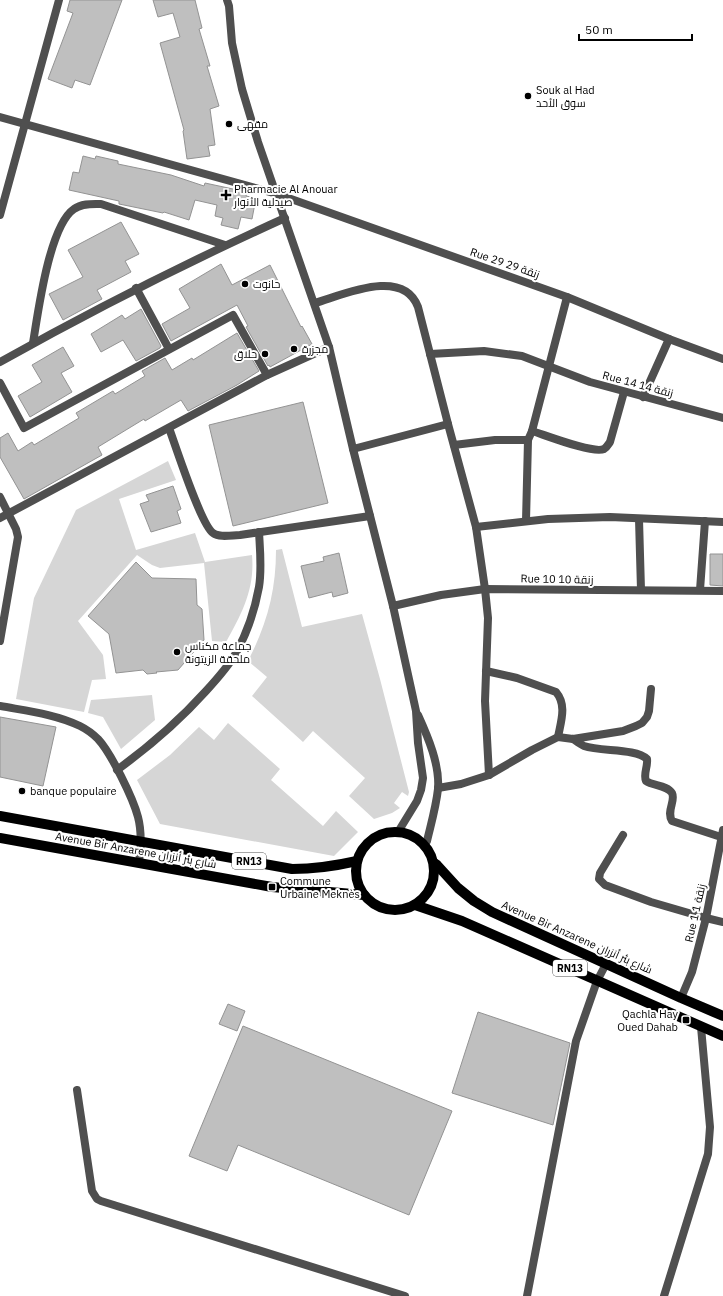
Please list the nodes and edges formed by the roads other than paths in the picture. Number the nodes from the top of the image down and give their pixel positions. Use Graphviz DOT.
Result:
graph roads {
  1 [pos="59,0"];
  2 [pos="228,2"];
  3 [pos="0,117"];
  4 [pos="26,124"];
  5 [pos="277,194"];
  6 [pos="0,215"];
  7 [pos="285,218"];
  8 [pos="225,245"];
  9 [pos="136,288"];
  10 [pos="567,297"];
  11 [pos="314,303"];
  12 [pos="669,339"];
  13 [pos="33,343"];
  14 [pos="329,347"];
  15 [pos="169,349"];
  16 [pos="430,354"];
  17 [pos="723,359"];
  18 [pos="0,362"];
  19 [pos="549,366"];
  20 [pos="267,375"];
  21 [pos="0,383"];
  22 [pos="624,392"];
  23 [pos="643,397"];
  24 [pos="723,418"];
  25 [pos="448,424"];
  26 [pos="169,428"];
  27 [pos="532,431"];
  28 [pos="528,440"];
  29 [pos="454,445"];
  30 [pos="353,448"];
  31 [pos="0,498"];
  32 [pos="8,514"];
  33 [pos="370,516"];
  34 [pos="0,518"];
  35 [pos="639,519"];
  36 [pos="526,521"];
  37 [pos="705,522"];
  38 [pos="723,522"];
  39 [pos="476,527"];
  40 [pos="259,532"];
  41 [pos="485,589"];
  42 [pos="641,590"];
  43 [pos="700,590"];
  44 [pos="723,591"];
  45 [pos="393,606"];
  46 [pos="0,641"];
  47 [pos="486,670"];
  48 [pos="651,688"];
  49 [pos="0,706"];
  50 [pos="416,711"];
  51 [pos="558,737"];
  52 [pos="573,739"];
  53 [pos="117,770"];
  54 [pos="489,775"];
  55 [pos="438,788"];
  56 [pos="0,816"];
  57 [pos="398,832"];
  58 [pos="722,834"];
  59 [pos="622,835"];
  60 [pos="0,838"];
  61 [pos="141,842"];
  62 [pos="425,846"];
  63 [pos="357,861"];
  64 [pos="139,863"];
  65 [pos="434,863"];
  66 [pos="364,895"];
  67 [pos="415,905"];
  68 [pos="706,918"];
  69 [pos="723,922"];
  70 [pos="606,964"];
  71 [pos="597,981"];
  72 [pos="681,998"];
  73 [pos="723,1016"];
  74 [pos="701,1027"];
  75 [pos="723,1036"];
  76 [pos="77,1090"];
  77 [pos="405,1296"];
  78 [pos="527,1296"];
  79 [pos="664,1296"];
  1 -- 4 [label="street"];
  2 -- 5 [label="street"];
  3 -- 4 [label="street, Rue 29 زنقة 29"];
  4 -- 5 [label="street, Rue 29 زنقة 29"];
  4 -- 6 [label="street"];
  5 -- 7 [label="street"];
  5 -- 10 [label="street, Rue 29 زنقة 29"];
  7 -- 8 [label="street"];
  7 -- 11 [label="street"];
  8 -- 9 [label="street"];
  8 -- 13 [label="street"];
  9 -- 13 [label="street"];
  9 -- 15 [label="street"];
  10 -- 12 [label="street, Rue 29 زنقة 29"];
  10 -- 19 [label="street"];
  11 -- 14 [label="street"];
  11 -- 16 [label="street"];
  12 -- 17 [label="street, Rue 29 زنقة 29"];
  12 -- 23 [label="street"];
  13 -- 18 [label="street"];
  14 -- 20 [label="street"];
  14 -- 30 [label="street"];
  15 -- 20 [label="street"];
  15 -- 21 [label="street"];
  16 -- 19 [label="street, Rue 14 زنقة 14"];
  16 -- 25 [label="street"];
  19 -- 22 [label="street, Rue 14 زنقة 14"];
  19 -- 27 [label="street"];
  20 -- 26 [label="street"];
  22 -- 23 [label="street, Rue 14 زنقة 14"];
  22 -- 27 [label="street"];
  23 -- 24 [label="street, Rue 14 زنقة 14"];
  25 -- 29 [label="street"];
  25 -- 30 [label="street"];
  26 -- 32 [label="street"];
  26 -- 40 [label="street"];
  27 -- 28 [label="street"];
  28 -- 29 [label="street"];
  28 -- 36 [label="street"];
  29 -- 39 [label="street"];
  30 -- 33 [label="street"];
  31 -- 32 [label="street"];
  32 -- 34 [label="street"];
  32 -- 46 [label="street"];
  33 -- 40 [label="street"];
  33 -- 45 [label="street"];
  35 -- 36 [label="street"];
  35 -- 37 [label="street"];
  35 -- 42 [label="street"];
  36 -- 39 [label="street"];
  37 -- 38 [label="street"];
  37 -- 43 [label="street"];
  39 -- 41 [label="street"];
  40 -- 53 [label="street"];
  41 -- 42 [label="street, Rue 10 زنقة 10"];
  41 -- 45 [label="street, Rue 10 زنقة 10"];
  41 -- 47 [label="street"];
  42 -- 43 [label="street, Rue 10 زنقة 10"];
  43 -- 44 [label="street, Rue 10 زنقة 10"];
  45 -- 50 [label="street"];
  47 -- 51 [label="street"];
  47 -- 54 [label="street"];
  48 -- 52 [label="street"];
  49 -- 53 [label="street"];
  50 -- 55 [label="street"];
  50 -- 57 [label="street"];
  51 -- 52 [label="street"];
  51 -- 54 [label="street"];
  52 -- 58 [label="street"];
  53 -- 61 [label="street"];
  54 -- 55 [label="street"];
  55 -- 62 [label="street"];
  56 -- 61 [label="main road, Avenue Bir Anzarene شارع بئر أنزران / RN13"];
  57 -- 62 [label="main road, Avenue Bir Anzarene شارع بئر أنزران / RN13"];
  57 -- 63 [label="main road, Avenue Bir Anzarene شارع بئر أنزران / RN13"];
  58 -- 68 [label="street, Rue 1 زنقة 1"];
  59 -- 68 [label="street"];
  60 -- 64 [label="main road, Avenue Bir Anzarene شارع بئر أنزران / RN13"];
  61 -- 63 [label="main road, Avenue Bir Anzarene شارع بئر أنزران / RN13"];
  61 -- 64 [label="street"];
  62 -- 65 [label="main road, Avenue Bir Anzarene شارع بئر أنزران / RN13"];
  63 -- 66 [label="main road, Avenue Bir Anzarene شارع بئر أنزران / RN13"];
  64 -- 66 [label="main road, Avenue Bir Anzarene شارع بئر أنزران / RN13"];
  65 -- 67 [label="main road, Avenue Bir Anzarene شارع بئر أنزران / RN13"];
  65 -- 70 [label="main road, Avenue Bir Anzarene شارع بئر أنزران / RN13"];
  66 -- 67 [label="main road, Avenue Bir Anzarene شارع بئر أنزران / RN13"];
  67 -- 71 [label="main road, RN13"];
  68 -- 69 [label="street"];
  68 -- 72 [label="street, Rue 1 زنقة 1"];
  70 -- 71 [label="street"];
  70 -- 72 [label="main road, Avenue Bir Anzarene شارع بئر أنزران / RN13"];
  71 -- 74 [label="main road, RN13"];
  71 -- 78 [label="street"];
  72 -- 73 [label="main road, Avenue Bir Anzarene شارع بئر أنزران / RN13"];
  74 -- 75 [label="main road, RN13"];
  74 -- 79 [label="street"];
  76 -- 77 [label="street"];
}
